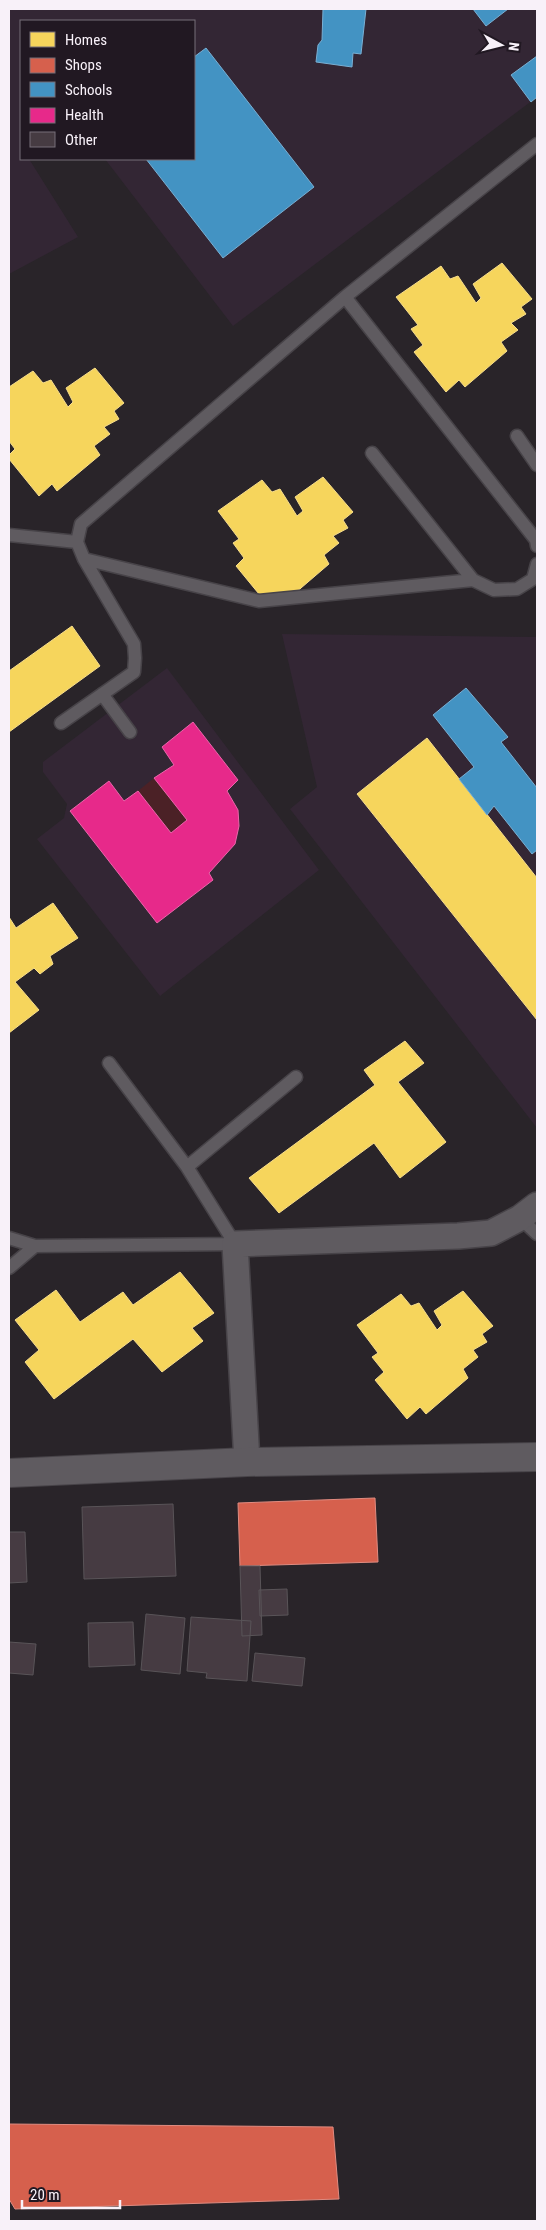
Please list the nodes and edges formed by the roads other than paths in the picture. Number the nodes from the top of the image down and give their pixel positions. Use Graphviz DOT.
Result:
graph roads {
  1 [pos="537,144"];
  2 [pos="345,298"];
  3 [pos="517,436"];
  4 [pos="372,453"];
  5 [pos="537,466"];
  6 [pos="9,535"];
  7 [pos="77,542"];
  8 [pos="537,546"];
  9 [pos="84,559"];
  10 [pos="537,564"];
  11 [pos="473,580"];
  12 [pos="102,694"];
  13 [pos="61,723"];
  14 [pos="130,732"];
  15 [pos="109,1063"];
  16 [pos="296,1078"];
  17 [pos="187,1167"];
  18 [pos="532,1219"];
  19 [pos="9,1238"];
  20 [pos="235,1244"];
  21 [pos="34,1246"];
  22 [pos="9,1268"];
  23 [pos="537,1458"];
  24 [pos="247,1462"];
  25 [pos="9,1473"];
  1 -- 2 [label="lane"];
  2 -- 7 [label="lane"];
  2 -- 8 [label="lane"];
  3 -- 5 [label="lane"];
  4 -- 11 [label="lane"];
  6 -- 7 [label="lane"];
  7 -- 9 [label="lane"];
  9 -- 11 [label="lane"];
  9 -- 12 [label="lane"];
  10 -- 11 [label="lane"];
  12 -- 13 [label="lane"];
  12 -- 14 [label="lane"];
  15 -- 17 [label="lane"];
  16 -- 17 [label="lane"];
  17 -- 20 [label="lane"];
  18 -- 20 [label="street"];
  19 -- 21 [label="lane"];
  20 -- 21 [label="lane"];
  20 -- 24 [label="street"];
  21 -- 22 [label="lane"];
  23 -- 24 [label="street"];
  24 -- 25 [label="street"];
}
